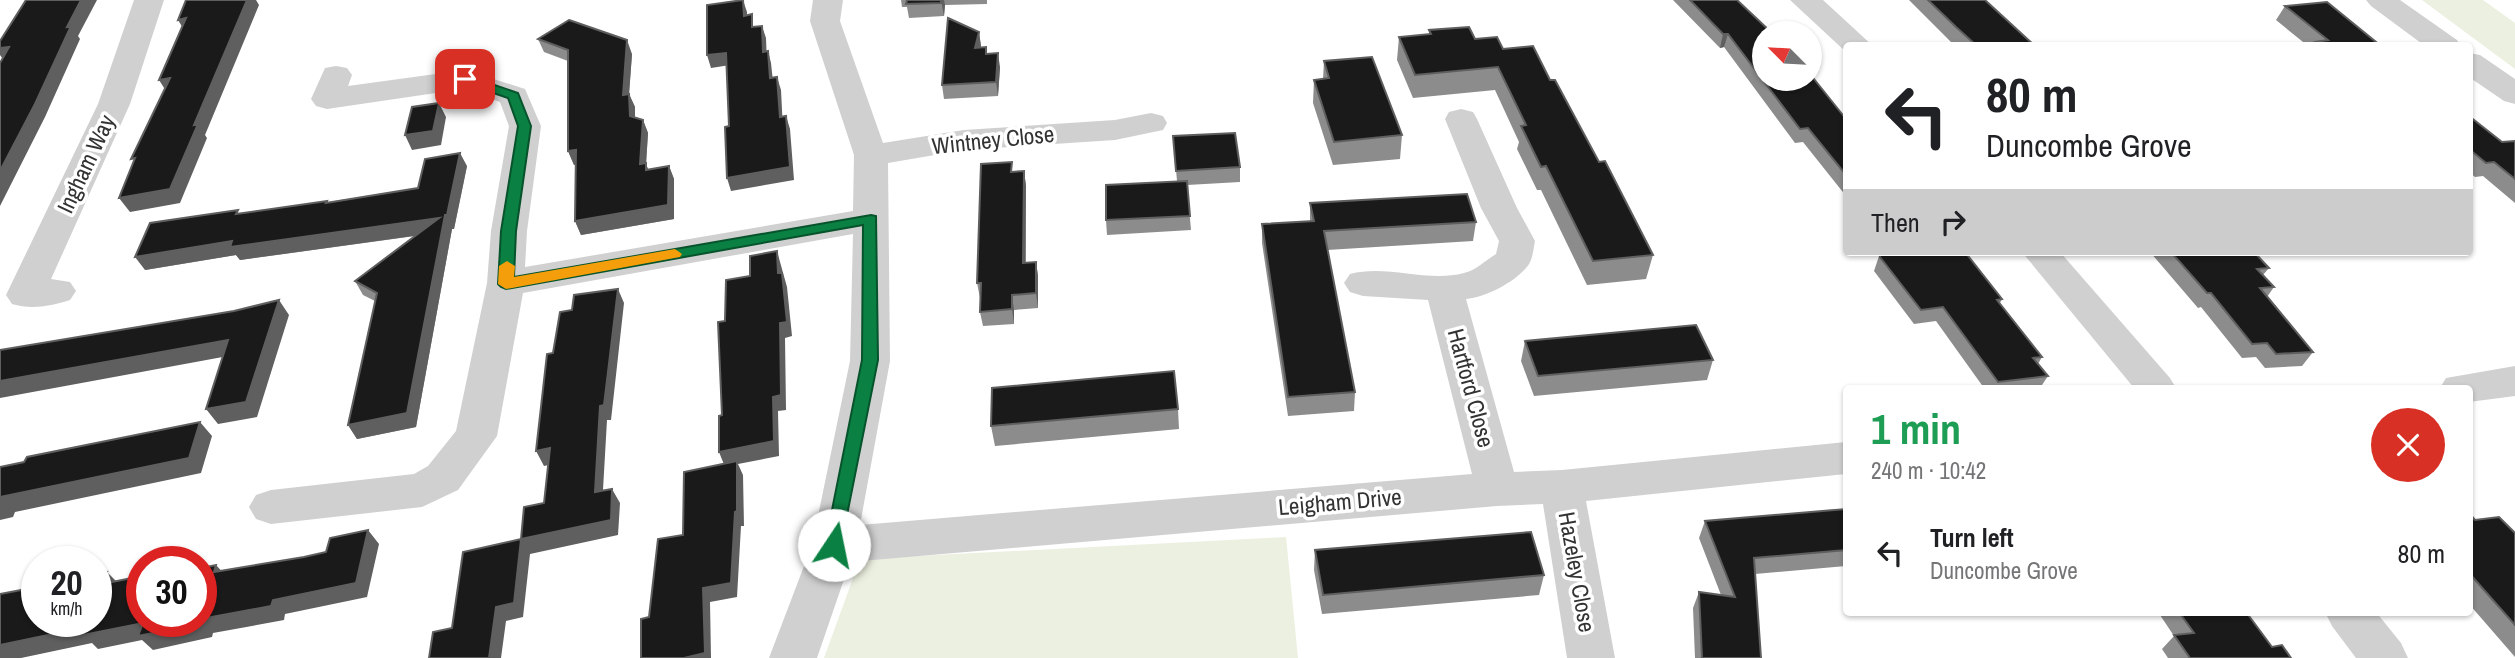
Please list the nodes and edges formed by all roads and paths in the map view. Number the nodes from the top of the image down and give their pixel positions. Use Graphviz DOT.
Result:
graph roads {
  1 [pos="149,0"];
  2 [pos="828,0"];
  3 [pos="1805,0"];
  4 [pos="2381,0"];
  5 [pos="1853,42"];
  6 [pos="2440,42"];
  7 [pos="2473,65"];
  8 [pos="335,75"];
  9 [pos="2515,94"];
  10 [pos="1461,119"];
  11 [pos="1151,123"];
  12 [pos="872,155"];
  13 [pos="871,219"];
  14 [pos="2043,256"];
  15 [pos="1363,283"];
  16 [pos="506,284"];
  17 [pos="1444,288"];
  18 [pos="57,291"];
  19 [pos="2515,381"];
  20 [pos="2153,385"];
  21 [pos="2473,386"];
  22 [pos="1843,458"];
  23 [pos="1562,487"];
  24 [pos="1497,489"];
  25 [pos="271,506"];
  26 [pos="834,545"];
  27 [pos="2351,616"];
  28 [pos="793,658"];
  29 [pos="1591,658"];
  30 [pos="2384,658"];
  1 -- 18 [label="street, Ingham Way"];
  2 -- 12 [label="street"];
  3 -- 5 [label="street"];
  4 -- 6 [label="street"];
  7 -- 9 [label="street"];
  8 -- 16 [label="street"];
  10 -- 17 [label="street"];
  11 -- 12 [label="street, Wintney Close"];
  12 -- 13 [label="street"];
  13 -- 16 [label="street"];
  13 -- 26 [label="street"];
  14 -- 20 [label="street"];
  15 -- 17 [label="street"];
  16 -- 25 [label="street"];
  17 -- 24 [label="street, Hartford Close"];
  19 -- 21 [label="street"];
  22 -- 23 [label="street, Leigham Drive"];
  23 -- 24 [label="street, Leigham Drive"];
  23 -- 29 [label="street, Hazeley Close"];
  24 -- 26 [label="street, Leigham Drive"];
  26 -- 28 [label="street"];
  27 -- 30 [label="street"];
}
